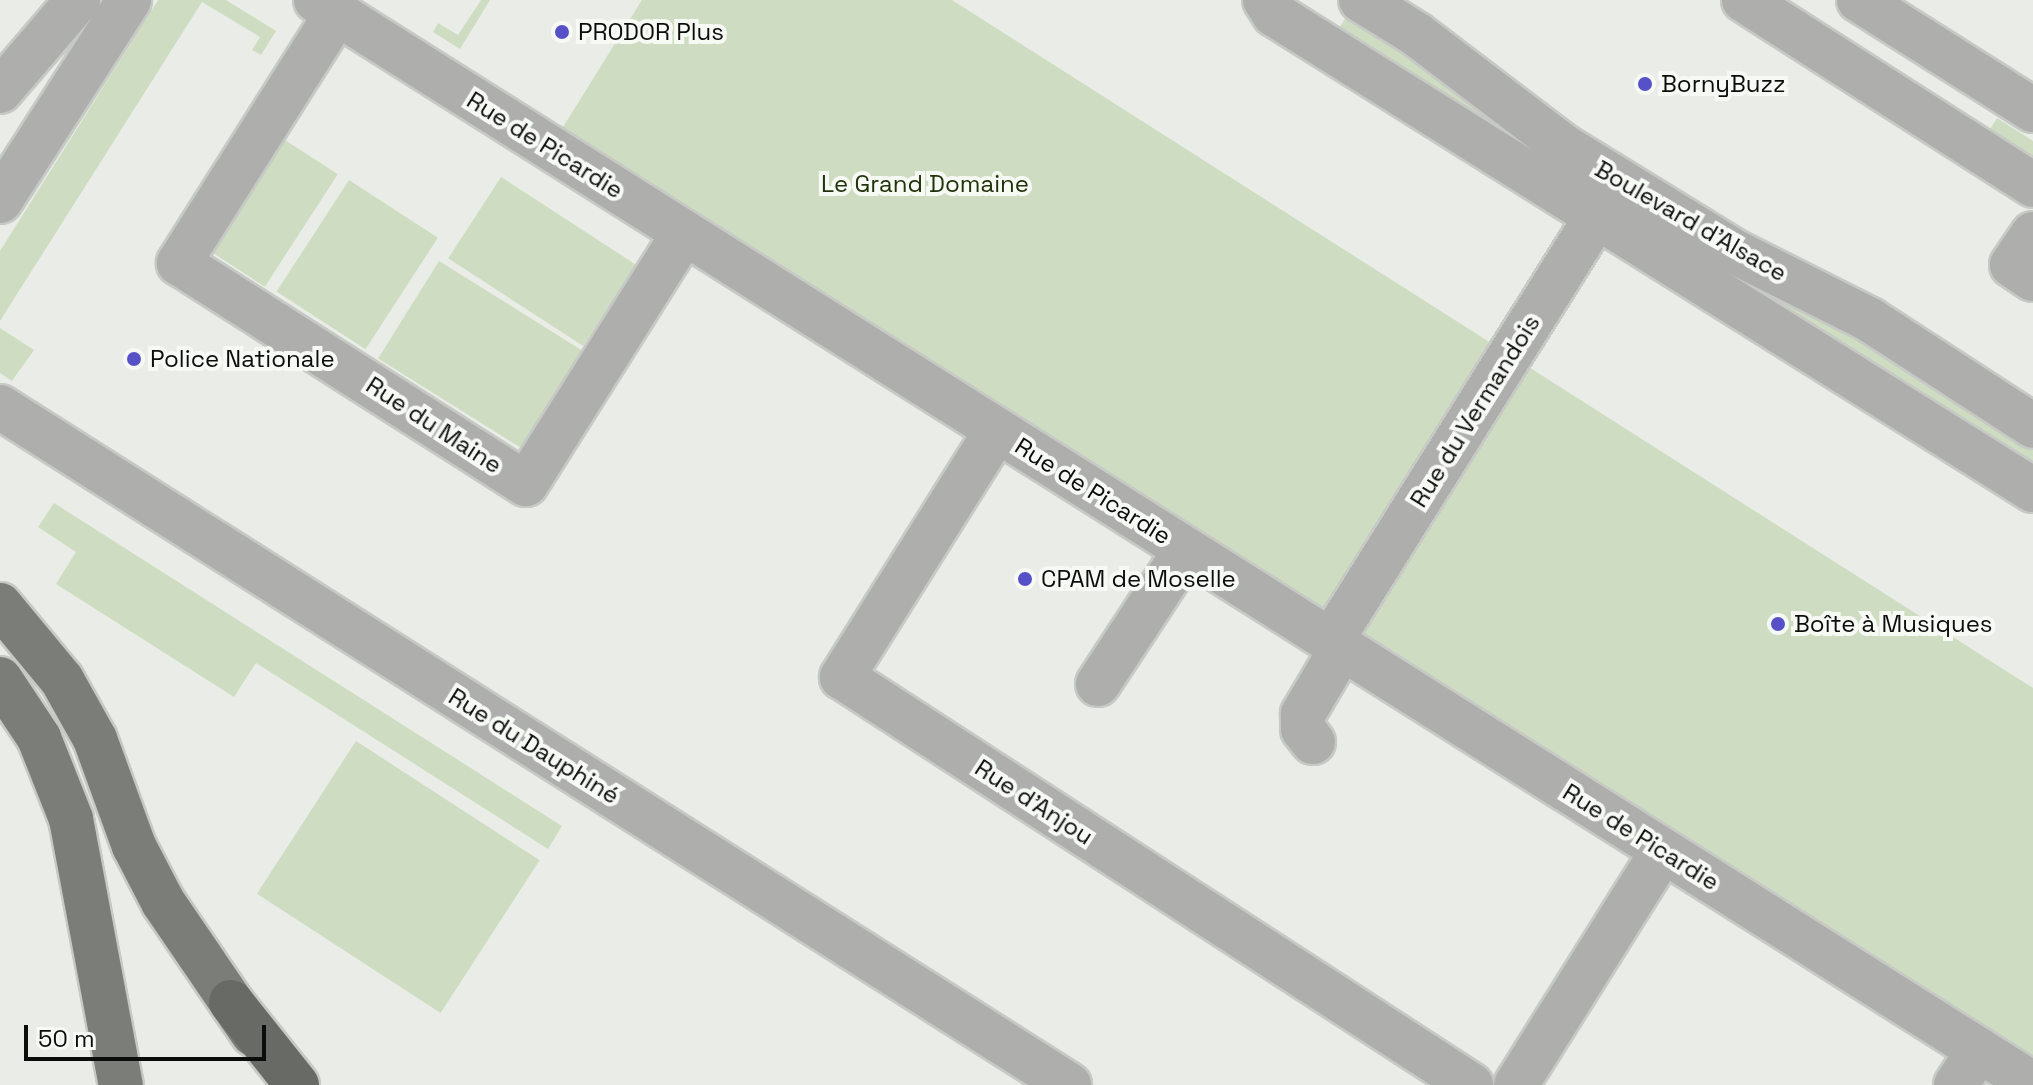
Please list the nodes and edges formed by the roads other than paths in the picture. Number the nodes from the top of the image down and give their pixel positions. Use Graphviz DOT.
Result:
graph roads {
  1 [pos="78,0"];
  2 [pos="129,0"];
  3 [pos="1265,0"];
  4 [pos="1361,0"];
  5 [pos="1744,0"];
  6 [pos="1859,0"];
  7 [pos="326,7"];
  8 [pos="0,91"];
  9 [pos="2016,99"];
  10 [pos="1965,141"];
  11 [pos="1619,181"];
  12 [pos="2033,185"];
  13 [pos="0,201"];
  14 [pos="1596,217"];
  15 [pos="684,233"];
  16 [pos="2033,234"];
  17 [pos="2033,279"];
  18 [pos="0,407"];
  19 [pos="2033,426"];
  20 [pos="997,430"];
  21 [pos="2033,490"];
  22 [pos="1186,550"];
  23 [pos="0,605"];
  24 [pos="1336,644"];
  25 [pos="0,679"];
  26 [pos="1098,684"];
  27 [pos="1313,742"];
  28 [pos="1663,851"];
  29 [pos="231,1002"];
  30 [pos="1968,1067"];
  31 [pos="2033,1084"];
  32 [pos="121,1085"];
  33 [pos="287,1085"];
  34 [pos="297,1085"];
  35 [pos="1069,1085"];
  36 [pos="1471,1085"];
  37 [pos="1516,1085"];
  1 -- 8 [label="street"];
  2 -- 13 [label="street"];
  3 -- 14 [label="street"];
  4 -- 11 [label="street, Boulevard d'Alsace"];
  5 -- 10 [label="street"];
  6 -- 9 [label="street"];
  7 -- 15 [label="street, Rue de Picardie"];
  7 -- 15 [label="street, Rue du Maine"];
  9 -- 10 [label="street"];
  10 -- 12 [label="street"];
  11 -- 14 [label="street, Rue du Vermandois"];
  11 -- 19 [label="street, Boulevard d'Alsace"];
  14 -- 21 [label="street"];
  14 -- 24 [label="street, Rue du Vermandois"];
  15 -- 20 [label="street, Rue de Picardie"];
  16 -- 17 [label="street"];
  18 -- 35 [label="street, Rue du Dauphiné"];
  20 -- 22 [label="street, Rue de Picardie"];
  20 -- 36 [label="street, Rue d'Anjou"];
  22 -- 24 [label="street, Rue de Picardie"];
  22 -- 26 [label="street"];
  23 -- 29 [label="main road"];
  24 -- 27 [label="street, Rue du Vermandois"];
  24 -- 28 [label="street, Rue de Picardie"];
  25 -- 32 [label="main road"];
  28 -- 30 [label="street, Rue de Picardie"];
  28 -- 37 [label="street"];
  29 -- 33 [label="main road"];
  29 -- 34 [label="highway"];
  30 -- 31 [label="street, Rue de Picardie"];
}
